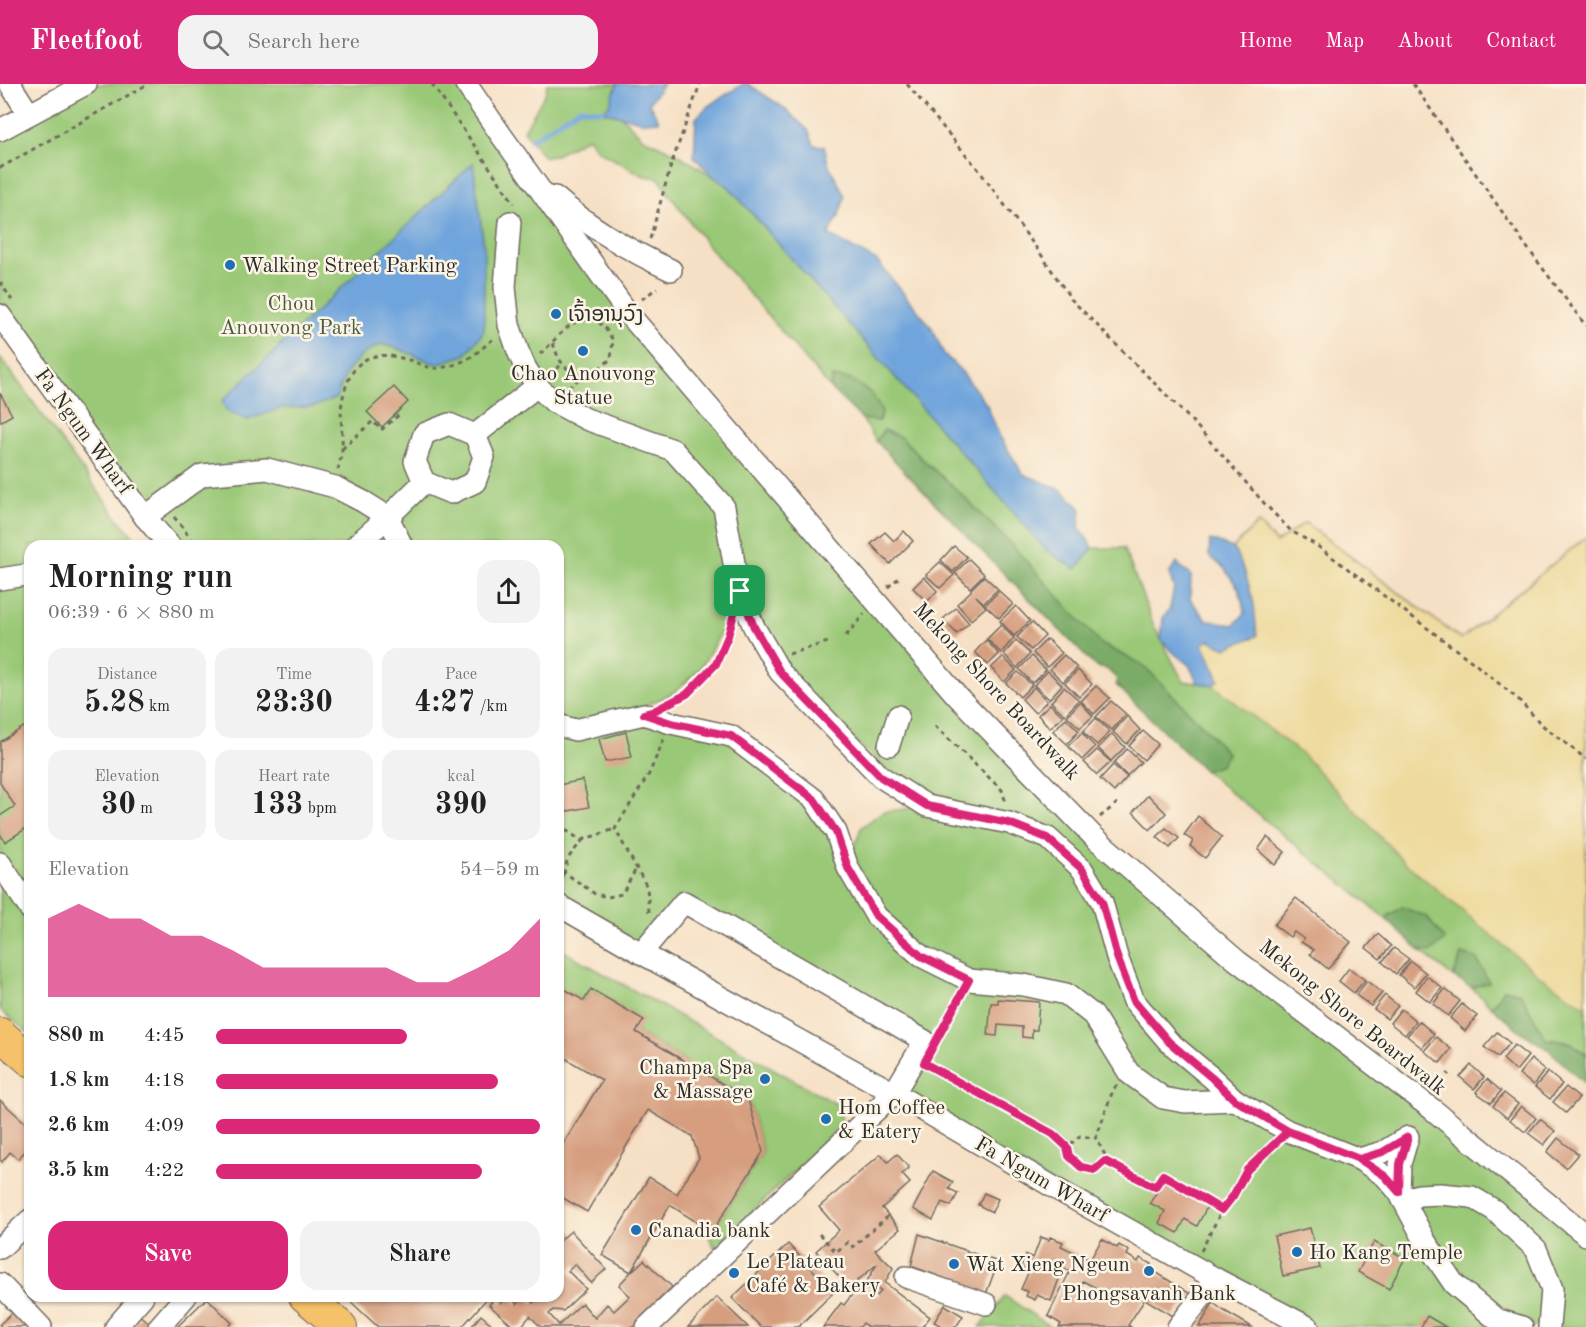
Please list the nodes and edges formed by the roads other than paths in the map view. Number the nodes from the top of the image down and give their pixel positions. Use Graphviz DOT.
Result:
graph roads {
  1 [pos="10,84"];
  2 [pos="86,84"];
  3 [pos="466,84"];
  4 [pos="29,114"];
  5 [pos="0,130"];
  6 [pos="528,174"];
  7 [pos="510,222"];
  8 [pos="671,270"];
  9 [pos="0,315"];
  10 [pos="544,381"];
  11 [pos="476,435"];
  12 [pos="424,482"];
  13 [pos="145,517"];
  14 [pos="388,517"];
  15 [pos="165,540"];
  16 [pos="362,540"];
  17 [pos="399,540"];
  18 [pos="24,575"];
  19 [pos="0,579"];
  20 [pos="898,716"];
  21 [pos="564,727"];
  22 [pos="889,745"];
  23 [pos="0,863"];
  24 [pos="24,900"];
  25 [pos="564,908"];
  26 [pos="646,947"];
  27 [pos="0,1034"];
  28 [pos="24,1055"];
  29 [pos="894,1093"];
  30 [pos="1235,1100"];
  31 [pos="1359,1159"];
  32 [pos="1401,1196"];
  33 [pos="24,1226"];
  34 [pos="1586,1235"];
  35 [pos="0,1248"];
  36 [pos="906,1277"];
  37 [pos="1216,1279"];
  38 [pos="0,1284"];
  39 [pos="138,1302"];
  40 [pos="181,1302"];
  41 [pos="312,1302"];
  42 [pos="986,1304"];
  43 [pos="1502,1323"];
  44 [pos="41,1327"];
  45 [pos="116,1327"];
  46 [pos="159,1327"];
  47 [pos="341,1327"];
  48 [pos="647,1327"];
  49 [pos="1178,1327"];
  50 [pos="1308,1327"];
  51 [pos="1522,1327"];
  52 [pos="1549,1327"];
  1 -- 4 [label="street"];
  2 -- 4 [label="street"];
  3 -- 6 [label="street"];
  4 -- 5 [label="street"];
  6 -- 8 [label="street"];
  6 -- 34 [label="street"];
  7 -- 10 [label="street"];
  9 -- 13 [label="street, Fa Ngum Wharf"];
  10 -- 11 [label="street"];
  10 -- 30 [label="street"];
  11 -- 12 [label="street"];
  11 -- 12 [label="street"];
  12 -- 14 [label="street"];
  13 -- 14 [label="street"];
  13 -- 15 [label="street, Fa Ngum Wharf"];
  14 -- 16 [label="street"];
  14 -- 17 [label="street"];
  18 -- 19 [label="street"];
  20 -- 22 [label="street"];
  21 -- 30 [label="street"];
  23 -- 24 [label="street"];
  25 -- 26 [label="street, Fa Ngum Wharf"];
  26 -- 29 [label="street, Fa Ngum Wharf"];
  26 -- 29 [label="street"];
  27 -- 28 [label="highway"];
  29 -- 37 [label="street, Fa Ngum Wharf"];
  29 -- 48 [label="street"];
  30 -- 31 [label="street"];
  31 -- 32 [label="street"];
  31 -- 32 [label="street"];
  32 -- 43 [label="street"];
  32 -- 52 [label="street"];
  33 -- 35 [label="street"];
  36 -- 42 [label="street"];
  37 -- 49 [label="street"];
  37 -- 50 [label="street, Fa Ngum Wharf"];
  38 -- 44 [label="street"];
  39 -- 45 [label="street"];
  40 -- 46 [label="street"];
  41 -- 47 [label="highway"];
  43 -- 51 [label="street"];
}
